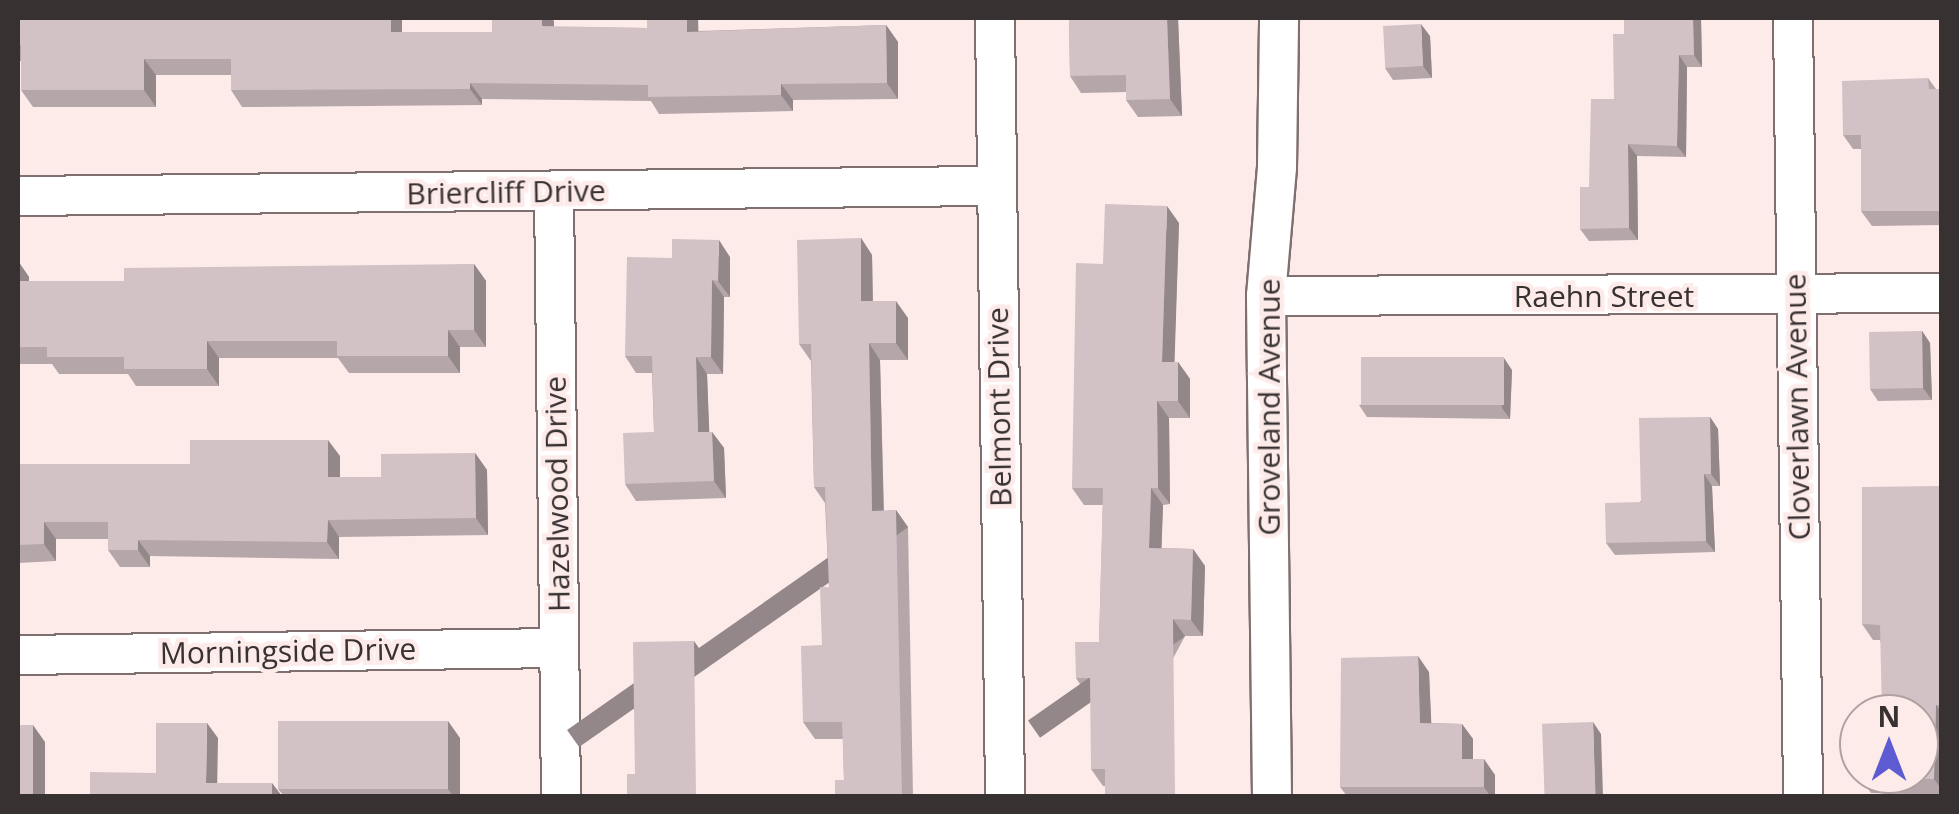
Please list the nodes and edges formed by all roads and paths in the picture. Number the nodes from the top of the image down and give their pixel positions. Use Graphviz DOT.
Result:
graph roads {
  1 [pos="995,18"];
  2 [pos="1279,18"];
  3 [pos="1792,18"];
  4 [pos="995,186"];
  5 [pos="554,192"];
  6 [pos="18,196"];
  7 [pos="1942,293"];
  8 [pos="1795,295"];
  9 [pos="1266,296"];
  10 [pos="558,648"];
  11 [pos="18,655"];
  12 [pos="562,796"];
  13 [pos="1005,796"];
  14 [pos="1272,796"];
  15 [pos="1803,796"];
  1 -- 4 [label="street, Belmont Drive"];
  2 -- 9 [label="street, Groveland Avenue"];
  3 -- 8 [label="street, Cloverlawn Avenue"];
  4 -- 5 [label="street, Briercliff Drive"];
  4 -- 13 [label="street, Belmont Drive"];
  5 -- 6 [label="street, Briercliff Drive"];
  5 -- 10 [label="street, Hazelwood Drive"];
  7 -- 8 [label="street, Raehn Street"];
  8 -- 9 [label="street, Raehn Street"];
  8 -- 15 [label="street, Cloverlawn Avenue"];
  9 -- 14 [label="street, Groveland Avenue"];
  10 -- 11 [label="street, Morningside Drive"];
  10 -- 12 [label="street, Hazelwood Drive"];
}
